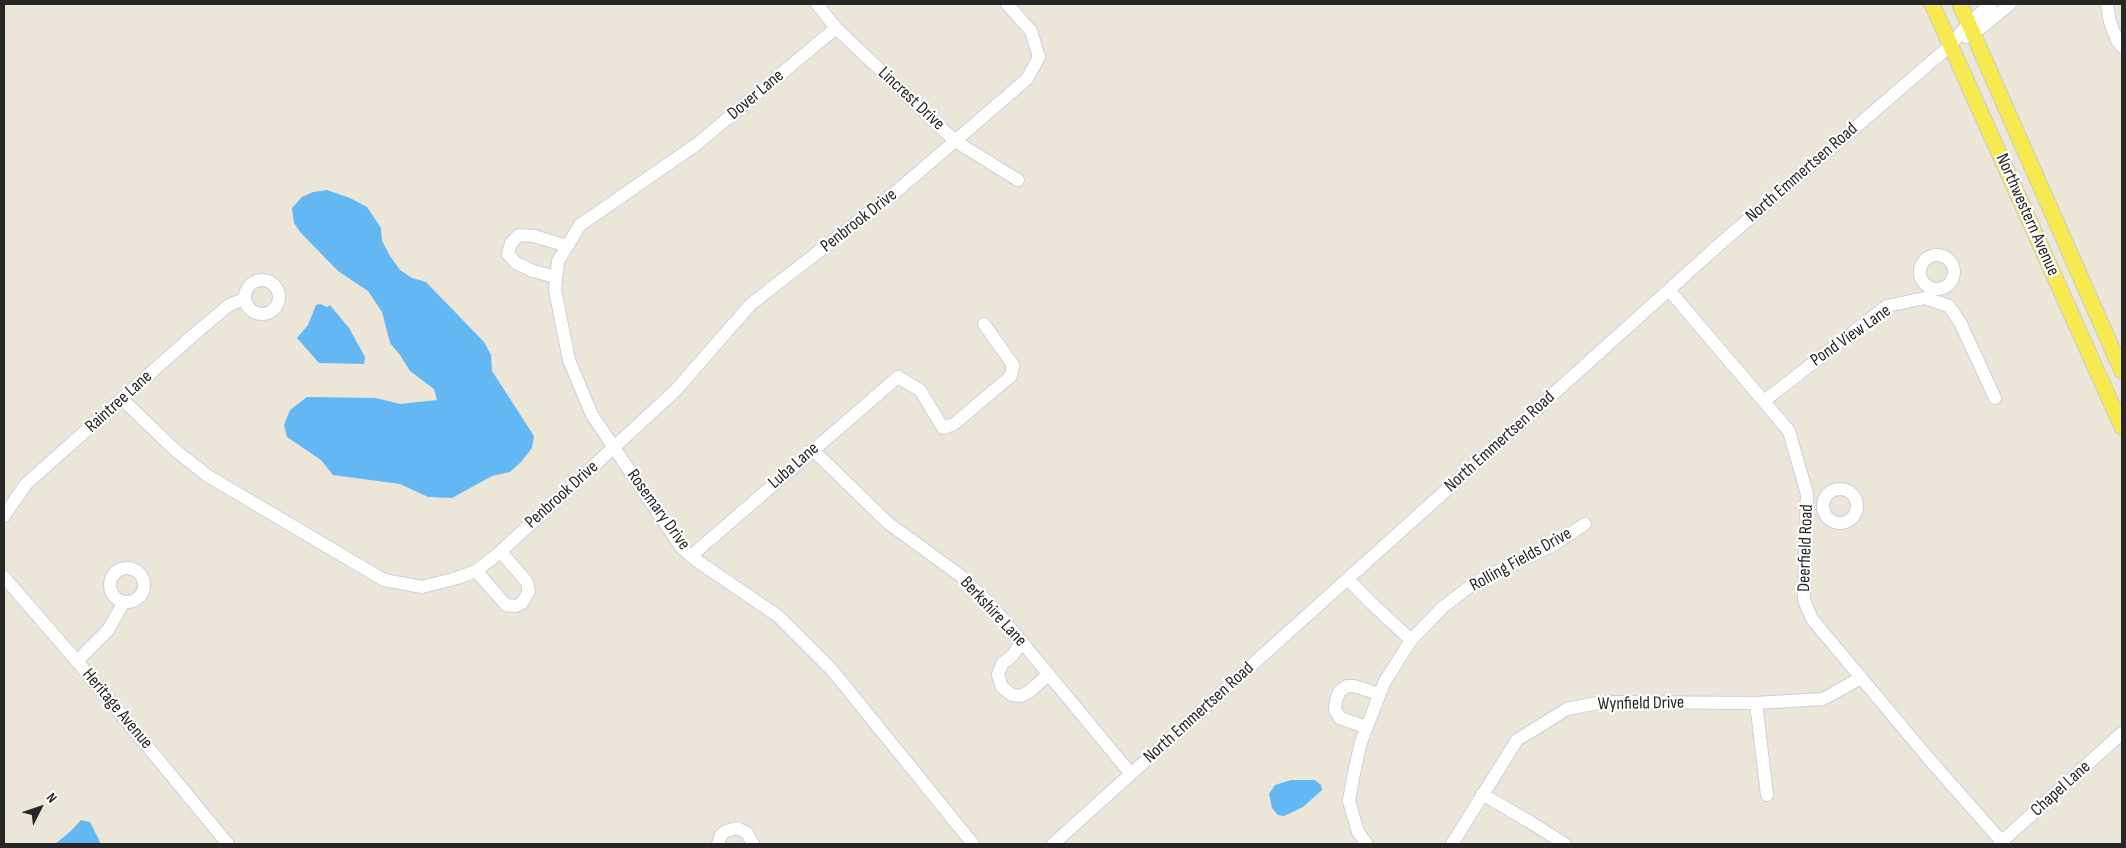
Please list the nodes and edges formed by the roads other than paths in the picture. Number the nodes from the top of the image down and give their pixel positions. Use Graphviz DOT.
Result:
graph roads {
  1 [pos="817,4"];
  2 [pos="1007,4"];
  3 [pos="1932,4"];
  4 [pos="1960,4"];
  5 [pos="1991,4"];
  6 [pos="2010,4"];
  7 [pos="2107,4"];
  8 [pos="836,28"];
  9 [pos="1971,29"];
  10 [pos="1951,45"];
  11 [pos="2122,47"];
  12 [pos="955,141"];
  13 [pos="674,160"];
  14 [pos="1018,180"];
  15 [pos="567,246"];
  16 [pos="556,277"];
  17 [pos="1669,290"];
  18 [pos="244,299"];
  19 [pos="984,324"];
  20 [pos="2110,342"];
  21 [pos="2088,350"];
  22 [pos="2122,371"];
  23 [pos="1994,398"];
  24 [pos="122,399"];
  25 [pos="1764,401"];
  26 [pos="2122,427"];
  27 [pos="614,448"];
  28 [pos="813,450"];
  29 [pos="1823,504"];
  30 [pos="1807,505"];
  31 [pos="4,516"];
  32 [pos="1585,524"];
  33 [pos="501,552"];
  34 [pos="691,556"];
  35 [pos="476,571"];
  36 [pos="4,577"];
  37 [pos="1348,578"];
  38 [pos="124,602"];
  39 [pos="1411,640"];
  40 [pos="1022,641"];
  41 [pos="76,661"];
  42 [pos="1049,674"];
  43 [pos="1861,678"];
  44 [pos="1378,694"];
  45 [pos="1756,704"];
  46 [pos="1366,727"];
  47 [pos="2122,733"];
  48 [pos="1131,774"];
  49 [pos="1482,794"];
  50 [pos="1767,795"];
  51 [pos="2002,843"];
  52 [pos="228,844"];
  53 [pos="718,844"];
  54 [pos="753,844"];
  55 [pos="973,844"];
  56 [pos="1053,844"];
  57 [pos="1367,844"];
  58 [pos="1452,844"];
  59 [pos="1565,844"];
  1 -- 8 [label="street, Lincrest Drive"];
  2 -- 12 [label="street, Penbrook Drive"];
  3 -- 10 [label="main road, Northwestern Avenue"];
  4 -- 9 [label="main road, Northwestern Avenue"];
  5 -- 9 [label="street"];
  6 -- 9 [label="street"];
  7 -- 11 [label="street"];
  8 -- 12 [label="street, Lincrest Drive"];
  8 -- 13 [label="street, Dover Lane"];
  9 -- 10 [label="street, North Emmertsen Road"];
  9 -- 20 [label="main road, Northwestern Avenue"];
  10 -- 17 [label="street, North Emmertsen Road"];
  10 -- 21 [label="main road, Northwestern Avenue"];
  12 -- 14 [label="street, Lincrest Drive"];
  12 -- 27 [label="street, Penbrook Drive"];
  13 -- 15 [label="street, Rosemary Drive"];
  15 -- 16 [label="street, Rosemary Drive"];
  15 -- 16 [label="street"];
  16 -- 27 [label="street, Rosemary Drive"];
  17 -- 25 [label="street, Deerfield Road"];
  17 -- 37 [label="street, North Emmertsen Road"];
  18 -- 24 [label="street, Raintree Lane"];
  19 -- 28 [label="street, Luba Lane"];
  20 -- 21 [label="main road"];
  20 -- 22 [label="main road, Northwestern Avenue"];
  21 -- 26 [label="main road, Northwestern Avenue"];
  23 -- 25 [label="street, Pond View Lane"];
  24 -- 31 [label="street, Raintree Lane"];
  24 -- 35 [label="street, Penbrook Drive"];
  25 -- 30 [label="street, Deerfield Road"];
  27 -- 33 [label="street, Penbrook Drive"];
  27 -- 34 [label="street, Rosemary Drive"];
  28 -- 34 [label="street, Luba Lane"];
  28 -- 40 [label="street, Berkshire Lane"];
  29 -- 30 [label="street"];
  30 -- 43 [label="street, Deerfield Road"];
  32 -- 39 [label="street, Rolling Fields Drive"];
  33 -- 35 [label="street, Penbrook Drive"];
  33 -- 35 [label="street"];
  34 -- 55 [label="street, Rosemary Drive"];
  36 -- 41 [label="street, Heritage Avenue"];
  37 -- 39 [label="street"];
  37 -- 48 [label="street, North Emmertsen Road"];
  38 -- 41 [label="street"];
  39 -- 44 [label="street, Rolling Fields Drive"];
  40 -- 42 [label="street, Berkshire Lane"];
  40 -- 42 [label="street"];
  41 -- 52 [label="street, Heritage Avenue"];
  42 -- 48 [label="street, Berkshire Lane"];
  43 -- 45 [label="street, Wynfield Drive"];
  43 -- 51 [label="street, Deerfield Road"];
  44 -- 46 [label="street, Rolling Fields Drive"];
  44 -- 46 [label="street"];
  45 -- 49 [label="street, Wynfield Drive"];
  45 -- 50 [label="street"];
  46 -- 57 [label="street, Rolling Fields Drive"];
  47 -- 51 [label="street, Chapel Lane"];
  48 -- 56 [label="street, North Emmertsen Road"];
  49 -- 58 [label="street, Wynfield Drive"];
  49 -- 59 [label="street"];
  53 -- 54 [label="street"];
}
